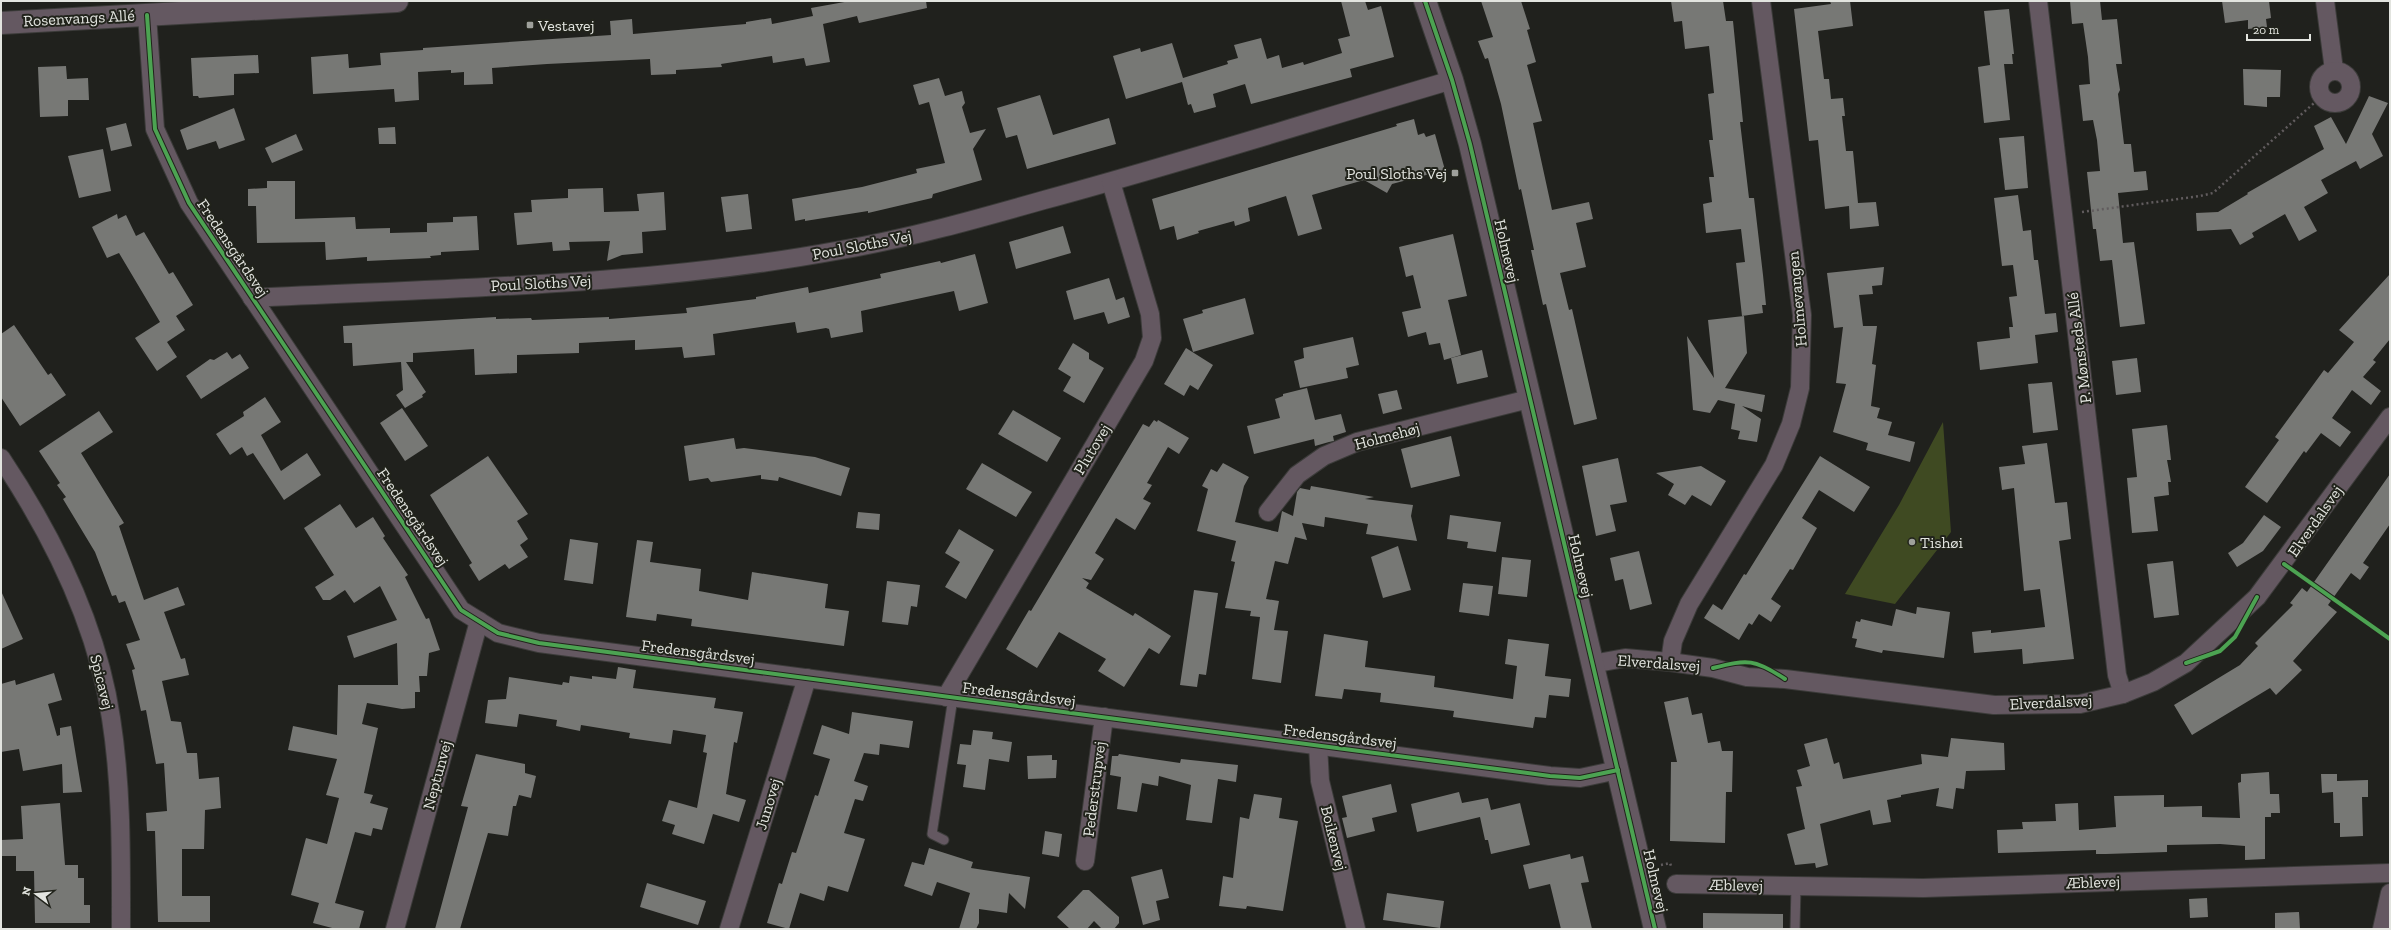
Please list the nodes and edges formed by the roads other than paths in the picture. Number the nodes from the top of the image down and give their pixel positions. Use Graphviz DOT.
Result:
graph roads {
  1 [pos="397,1"];
  2 [pos="1425,1"];
  3 [pos="1761,1"];
  4 [pos="2038,1"];
  5 [pos="2325,1"];
  6 [pos="359,2"];
  7 [pos="147,14"];
  8 [pos="1,23"];
  9 [pos="2334,70"];
  10 [pos="1452,80"];
  11 [pos="1111,182"];
  12 [pos="252,298"];
  13 [pos="1528,399"];
  14 [pos="2390,417"];
  15 [pos="1,458"];
  16 [pos="1268,512"];
  17 [pos="479,621"];
  18 [pos="1670,662"];
  19 [pos="1592,664"];
  20 [pos="807,678"];
  21 [pos="2123,694"];
  22 [pos="950,697"];
  23 [pos="1104,717"];
  24 [pos="1318,745"];
  25 [pos="1618,770"];
  26 [pos="944,840"];
  27 [pos="1085,861"];
  28 [pos="2390,873"];
  29 [pos="1676,884"];
  30 [pos="1796,886"];
  31 [pos="2390,893"];
  32 [pos="121,929"];
  33 [pos="395,929"];
  34 [pos="729,929"];
  35 [pos="1356,929"];
  36 [pos="1654,929"];
  37 [pos="1795,929"];
  38 [pos="2382,929"];
  1 -- 6 [label="street, Rosenvangs Allé"];
  2 -- 10 [label="street, Holmevej"];
  3 -- 18 [label="street, Holmevangen"];
  4 -- 21 [label="street, P. Mønsteds Allé"];
  5 -- 9 [label="street"];
  6 -- 7 [label="street, Rosenvangs Allé"];
  7 -- 8 [label="street, Rosenvangs Allé"];
  7 -- 12 [label="street, Fredensgårdsvej"];
  9 -- 9 [label="street"];
  10 -- 11 [label="street, Poul Sloths Vej"];
  10 -- 13 [label="street, Holmevej"];
  11 -- 12 [label="street, Poul Sloths Vej"];
  11 -- 22 [label="street, Plutovej"];
  12 -- 17 [label="street, Fredensgårdsvej"];
  13 -- 16 [label="street, Holmehøj"];
  13 -- 19 [label="street, Holmevej"];
  14 -- 21 [label="street, Elverdalsvej"];
  15 -- 32 [label="street, Spicavej"];
  17 -- 20 [label="street, Fredensgårdsvej"];
  17 -- 33 [label="street, Neptunvej"];
  18 -- 19 [label="street, Elverdalsvej"];
  18 -- 21 [label="street, Elverdalsvej"];
  19 -- 25 [label="street, Holmevej"];
  20 -- 22 [label="street, Fredensgårdsvej"];
  20 -- 34 [label="street, Junovej"];
  22 -- 23 [label="street, Fredensgårdsvej"];
  22 -- 26 [label="lane"];
  23 -- 24 [label="street, Fredensgårdsvej"];
  23 -- 27 [label="street, Pederstrupvej"];
  24 -- 25 [label="street, Fredensgårdsvej"];
  24 -- 35 [label="street, Boikenvej"];
  25 -- 36 [label="street, Holmevej"];
  28 -- 30 [label="street, Æblevej"];
  29 -- 30 [label="street, Æblevej"];
  30 -- 37 [label="lane"];
  31 -- 38 [label="street"];
}
